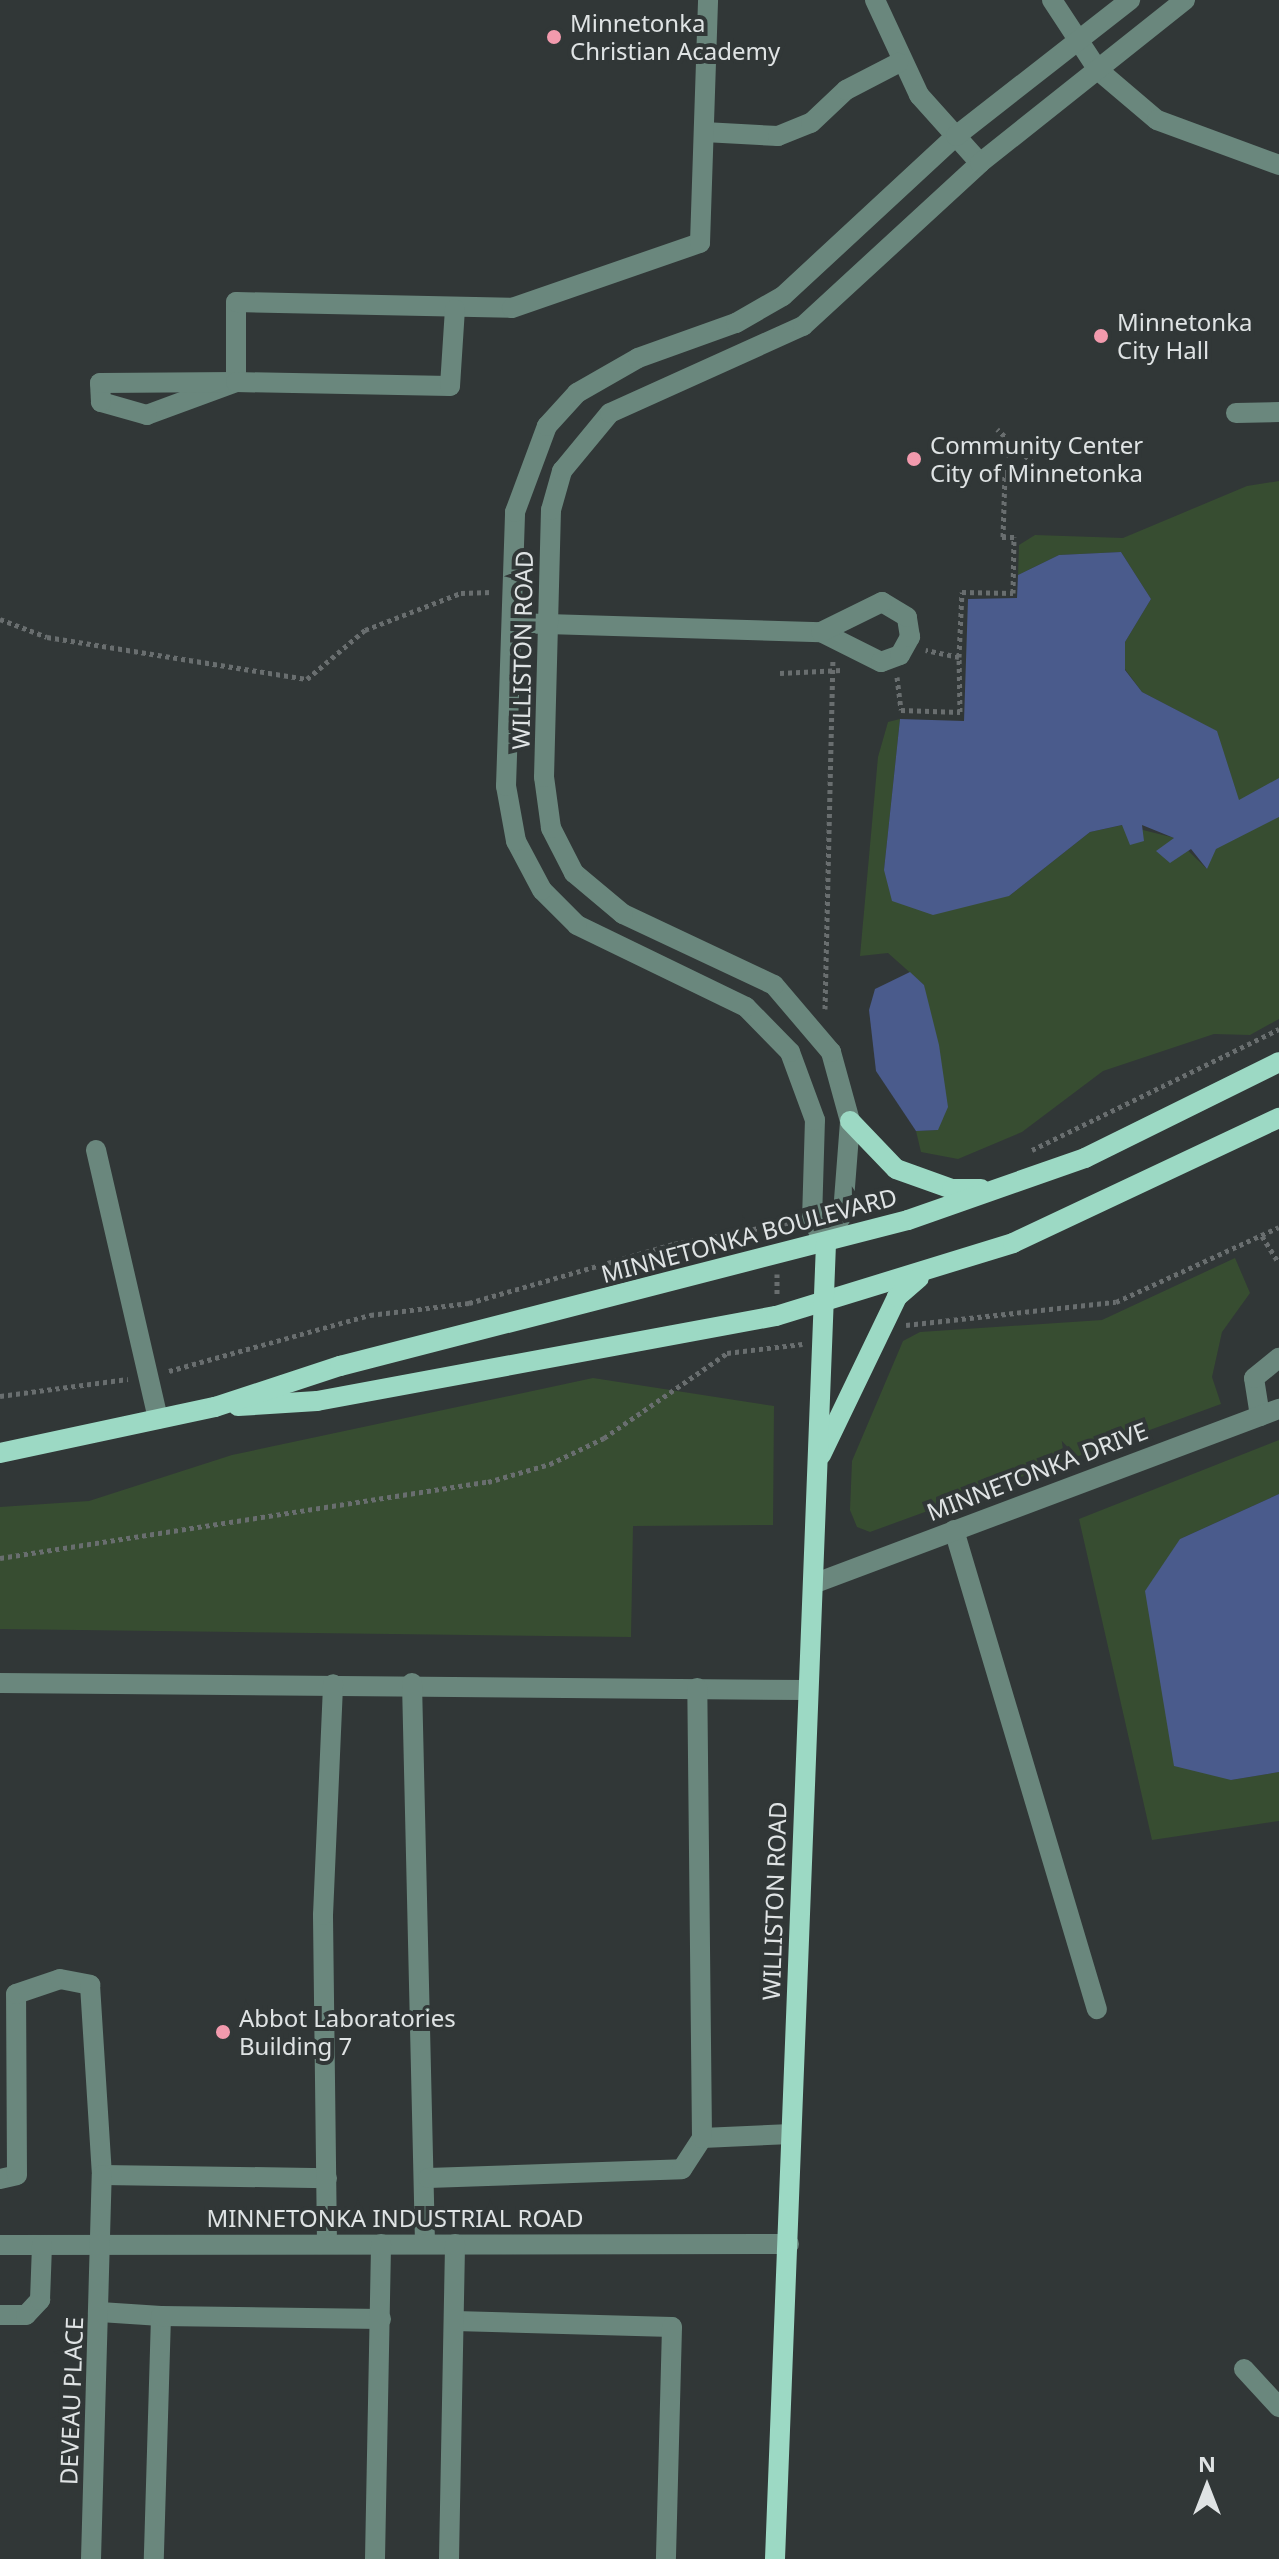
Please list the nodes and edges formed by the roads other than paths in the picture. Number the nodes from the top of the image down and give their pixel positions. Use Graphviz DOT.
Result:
graph roads {
  1 [pos="708,0"];
  2 [pos="875,0"];
  3 [pos="1052,0"];
  4 [pos="1130,0"];
  5 [pos="1185,0"];
  6 [pos="1078,40"];
  7 [pos="898,63"];
  8 [pos="1098,70"];
  9 [pos="704,132"];
  10 [pos="956,136"];
  11 [pos="980,163"];
  12 [pos="1279,165"];
  13 [pos="455,309"];
  14 [pos="236,382"];
  15 [pos="1279,412"];
  16 [pos="1236,413"];
  17 [pos="513,623"];
  18 [pos="548,623"];
  19 [pos="830,637"];
  20 [pos="1279,1062"];
  21 [pos="1279,1118"];
  22 [pos="850,1121"];
  23 [pos="96,1150"];
  24 [pos="997,1190"];
  25 [pos="826,1244"];
  26 [pos="924,1274"];
  27 [pos="822,1303"];
  28 [pos="1279,1358"];
  29 [pos="215,1407"];
  30 [pos="1270,1412"];
  31 [pos="158,1419"];
  32 [pos="0,1453"];
  33 [pos="818,1462"];
  34 [pos="954,1530"];
  35 [pos="813,1584"];
  36 [pos="0,1683"];
  37 [pos="412,1683"];
  38 [pos="333,1684"];
  39 [pos="697,1688"];
  40 [pos="807,1690"];
  41 [pos="1097,2009"];
  42 [pos="791,2134"];
  43 [pos="702,2138"];
  44 [pos="9,2177"];
  45 [pos="108,2177"];
  46 [pos="327,2178"];
  47 [pos="428,2178"];
  48 [pos="327,2244"];
  49 [pos="381,2244"];
  50 [pos="425,2244"];
  51 [pos="455,2244"];
  52 [pos="789,2244"];
  53 [pos="0,2245"];
  54 [pos="42,2245"];
  55 [pos="102,2245"];
  56 [pos="100,2312"];
  57 [pos="0,2315"];
  58 [pos="161,2316"];
  59 [pos="381,2319"];
  60 [pos="455,2321"];
  61 [pos="1244,2369"];
  62 [pos="1279,2407"];
  63 [pos="91,2559"];
  64 [pos="154,2559"];
  65 [pos="375,2559"];
  66 [pos="449,2559"];
  67 [pos="666,2559"];
  68 [pos="775,2559"];
  1 -- 9 [label="street"];
  2 -- 7 [label="street"];
  3 -- 6 [label="street"];
  4 -- 6 [label="street, WILLISTON ROAD"];
  5 -- 8 [label="street, WILLISTON ROAD"];
  6 -- 8 [label="street"];
  6 -- 10 [label="street, WILLISTON ROAD"];
  7 -- 9 [label="street"];
  7 -- 10 [label="street"];
  8 -- 11 [label="street, WILLISTON ROAD"];
  8 -- 12 [label="street"];
  9 -- 13 [label="street"];
  10 -- 11 [label="street"];
  10 -- 17 [label="street, WILLISTON ROAD"];
  11 -- 18 [label="street, WILLISTON ROAD"];
  13 -- 14 [label="street"];
  13 -- 14 [label="street"];
  14 -- 14 [label="street"];
  15 -- 16 [label="street"];
  17 -- 18 [label="street"];
  17 -- 25 [label="street, WILLISTON ROAD"];
  18 -- 19 [label="street"];
  18 -- 22 [label="street, WILLISTON ROAD"];
  20 -- 24 [label="main road, MINNETONKA BOULEVARD"];
  21 -- 26 [label="main road, MINNETONKA BOULEVARD"];
  22 -- 24 [label="main road"];
  22 -- 25 [label="street, WILLISTON ROAD"];
  23 -- 31 [label="street"];
  24 -- 25 [label="main road, MINNETONKA BOULEVARD"];
  25 -- 27 [label="main road, WILLISTON ROAD"];
  25 -- 29 [label="main road, MINNETONKA BOULEVARD"];
  26 -- 27 [label="main road, MINNETONKA BOULEVARD"];
  26 -- 33 [label="main road"];
  27 -- 29 [label="main road, MINNETONKA BOULEVARD"];
  27 -- 33 [label="main road, WILLISTON ROAD"];
  28 -- 30 [label="street"];
  29 -- 31 [label="main road, MINNETONKA BOULEVARD"];
  30 -- 34 [label="street, MINNETONKA DRIVE"];
  31 -- 32 [label="main road, MINNETONKA BOULEVARD"];
  33 -- 35 [label="main road, WILLISTON ROAD"];
  34 -- 35 [label="street, MINNETONKA DRIVE"];
  34 -- 41 [label="street"];
  35 -- 40 [label="main road, WILLISTON ROAD"];
  36 -- 38 [label="street"];
  37 -- 38 [label="street"];
  37 -- 39 [label="street"];
  37 -- 47 [label="street"];
  38 -- 46 [label="street"];
  39 -- 40 [label="street"];
  39 -- 43 [label="street"];
  40 -- 42 [label="main road, WILLISTON ROAD"];
  42 -- 43 [label="street"];
  42 -- 52 [label="main road, WILLISTON ROAD"];
  43 -- 47 [label="street"];
  44 -- 45 [label="street, DEVEAU PLACE"];
  45 -- 46 [label="street"];
  45 -- 55 [label="street, DEVEAU PLACE"];
  46 -- 48 [label="street"];
  47 -- 50 [label="street"];
  48 -- 49 [label="street, MINNETONKA INDUSTRIAL ROAD"];
  48 -- 55 [label="street, MINNETONKA INDUSTRIAL ROAD"];
  49 -- 50 [label="street, MINNETONKA INDUSTRIAL ROAD"];
  49 -- 59 [label="street"];
  50 -- 51 [label="street, MINNETONKA INDUSTRIAL ROAD"];
  51 -- 52 [label="street, MINNETONKA INDUSTRIAL ROAD"];
  51 -- 60 [label="street"];
  52 -- 68 [label="main road, WILLISTON ROAD"];
  53 -- 54 [label="street, MINNETONKA INDUSTRIAL ROAD"];
  54 -- 55 [label="street, MINNETONKA INDUSTRIAL ROAD"];
  54 -- 57 [label="street"];
  55 -- 56 [label="street, DEVEAU PLACE"];
  56 -- 58 [label="street"];
  56 -- 63 [label="street, DEVEAU PLACE"];
  58 -- 59 [label="street"];
  58 -- 64 [label="street"];
  59 -- 65 [label="street"];
  60 -- 66 [label="street"];
  60 -- 67 [label="street"];
  61 -- 62 [label="street"];
}
